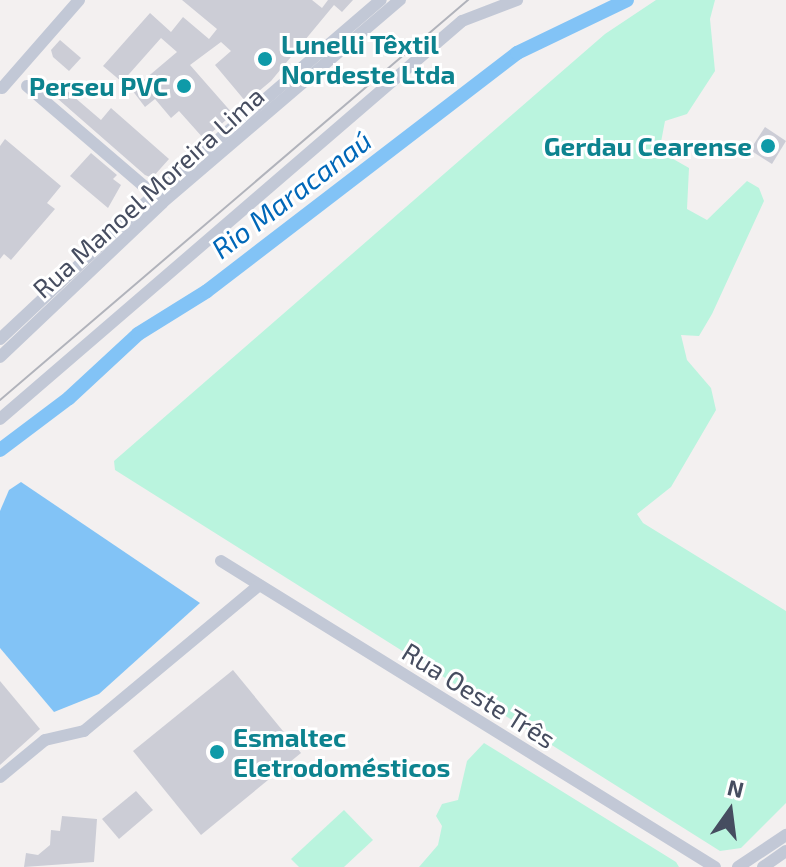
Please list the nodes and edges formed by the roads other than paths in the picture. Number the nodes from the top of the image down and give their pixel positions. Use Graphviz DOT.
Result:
graph roads {
  1 [pos="79,0"];
  2 [pos="381,0"];
  3 [pos="400,0"];
  4 [pos="517,0"];
  5 [pos="348,24"];
  6 [pos="357,34"];
  7 [pos="27,86"];
  8 [pos="2,88"];
  9 [pos="154,195"];
  10 [pos="0,339"];
  11 [pos="1,354"];
  12 [pos="0,419"];
  13 [pos="221,561"];
  14 [pos="259,585"];
  15 [pos="0,777"];
  16 [pos="786,835"];
  17 [pos="786,851"];
  18 [pos="715,867"];
  19 [pos="738,867"];
  20 [pos="763,867"];
  1 -- 8 [label="street"];
  2 -- 5 [label="street, Rua Manoel Moreira Lima"];
  3 -- 6 [label="street, Rua Manoel Moreira Lima"];
  4 -- 12 [label="street"];
  5 -- 6 [label="street"];
  5 -- 9 [label="street, Rua Manoel Moreira Lima"];
  6 -- 11 [label="street, Rua Manoel Moreira Lima"];
  7 -- 9 [label="street"];
  9 -- 10 [label="street, Rua Manoel Moreira Lima"];
  13 -- 14 [label="street, Rua Oeste Três"];
  14 -- 15 [label="street"];
  14 -- 18 [label="street, Rua Oeste Três"];
  16 -- 19 [label="street"];
  17 -- 20 [label="street"];
}
